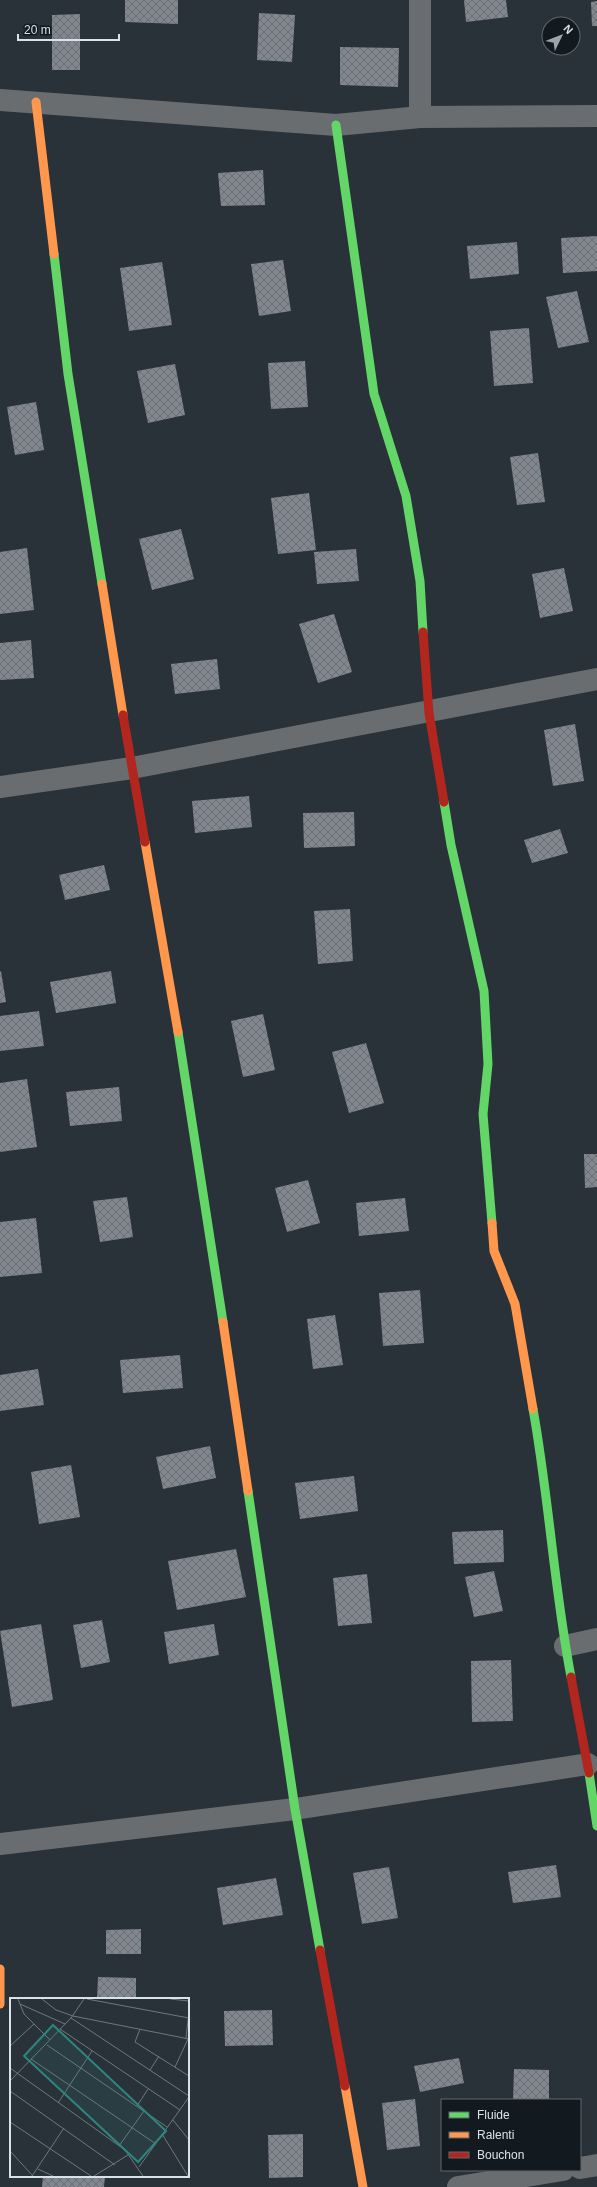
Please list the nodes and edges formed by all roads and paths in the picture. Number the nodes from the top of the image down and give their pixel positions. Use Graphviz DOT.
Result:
graph roads {
  1 [pos="420,0"];
  2 [pos="0,100"];
  3 [pos="36,102"];
  4 [pos="597,116"];
  5 [pos="420,117"];
  6 [pos="336,125"];
  7 [pos="597,679"];
  8 [pos="429,713"];
  9 [pos="132,768"];
  10 [pos="0,787"];
  11 [pos="597,1639"];
  12 [pos="565,1646"];
  13 [pos="588,1764"];
  14 [pos="295,1809"];
  15 [pos="597,1826"];
  16 [pos="0,1844"];
  17 [pos="0,1969"];
  18 [pos="0,2004"];
  19 [pos="597,2165"];
  20 [pos="581,2168"];
  21 [pos="560,2171"];
  22 [pos="526,2181"];
  23 [pos="363,2187"];
  24 [pos="458,2187"];
  1 -- 5 [label="street"];
  2 -- 3 [label="street"];
  3 -- 6 [label="street"];
  3 -- 9 [label="street"];
  4 -- 5 [label="street"];
  5 -- 6 [label="street"];
  6 -- 8 [label="street"];
  7 -- 8 [label="street"];
  8 -- 9 [label="street"];
  8 -- 12 [label="street"];
  9 -- 10 [label="street"];
  9 -- 14 [label="street"];
  11 -- 12 [label="street"];
  12 -- 13 [label="street"];
  13 -- 14 [label="street"];
  13 -- 15 [label="street"];
  14 -- 16 [label="street"];
  14 -- 23 [label="street"];
  17 -- 18 [label="street"];
  19 -- 20 [label="street"];
  21 -- 22 [label="street"];
  22 -- 24 [label="street"];
}
